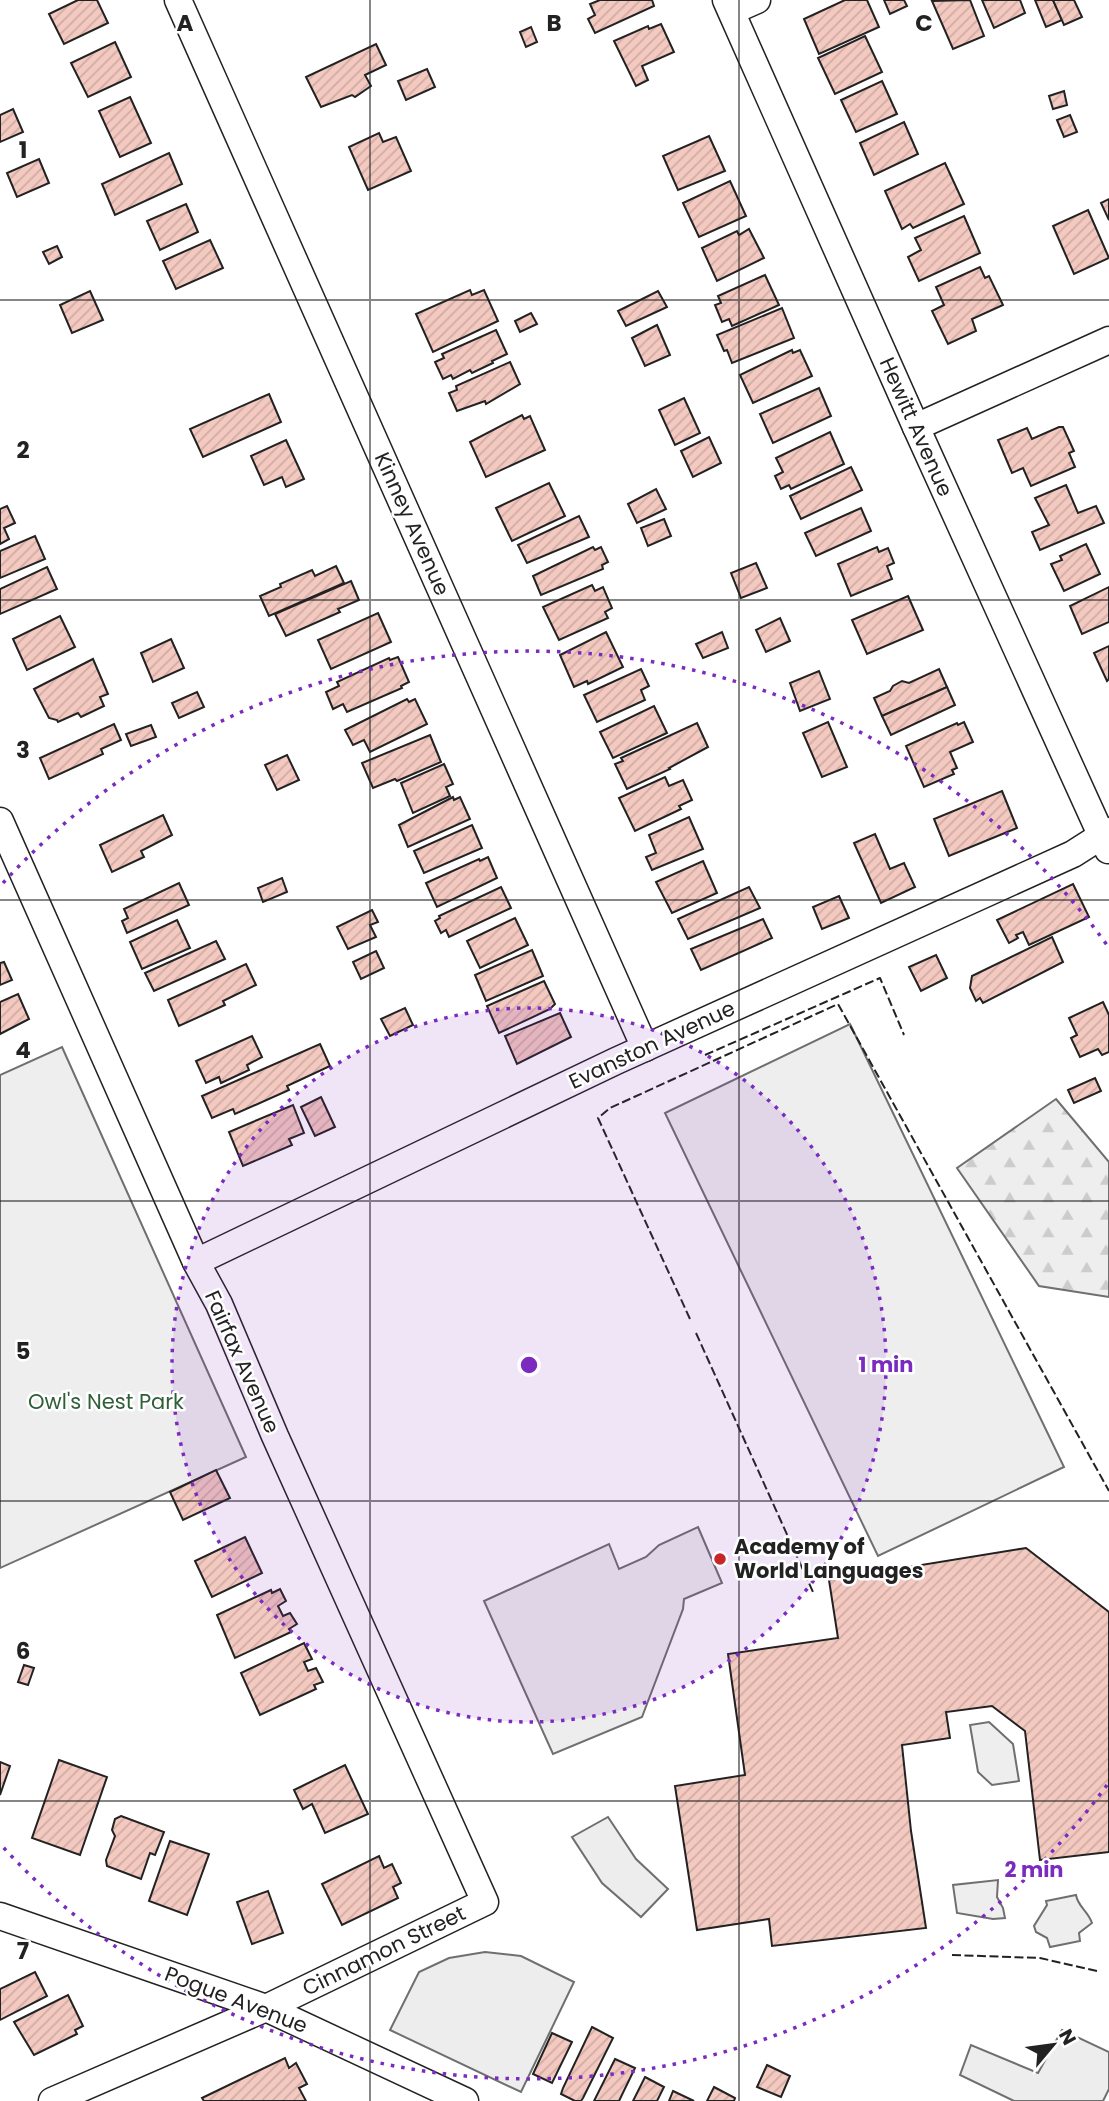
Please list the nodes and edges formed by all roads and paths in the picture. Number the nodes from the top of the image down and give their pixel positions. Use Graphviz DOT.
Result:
graph roads {
  1 [pos="178,0"];
  2 [pos="757,0"];
  3 [pos="729,6"];
  4 [pos="1109,340"];
  5 [pos="916,427"];
  6 [pos="0,821"];
  7 [pos="1107,839"];
  8 [pos="645,1048"];
  9 [pos="196,1262"];
  10 [pos="485,1902"];
  11 [pos="0,1916"];
  12 [pos="266,2008"];
  13 [pos="52,2101"];
  14 [pos="465,2101"];
  1 -- 8 [label="street, Kinney Avenue"];
  2 -- 3 [label="street"];
  3 -- 5 [label="street, Hewitt Avenue"];
  4 -- 5 [label="street"];
  5 -- 7 [label="street, Hewitt Avenue"];
  6 -- 9 [label="street, Fairfax Avenue"];
  7 -- 8 [label="street, Evanston Avenue"];
  8 -- 9 [label="street, Evanston Avenue"];
  9 -- 10 [label="street, Fairfax Avenue"];
  10 -- 12 [label="street, Cinnamon Street"];
  11 -- 12 [label="street, Pogue Avenue"];
  12 -- 13 [label="street, Cinnamon Street"];
  12 -- 14 [label="street, Pogue Avenue"];
}
